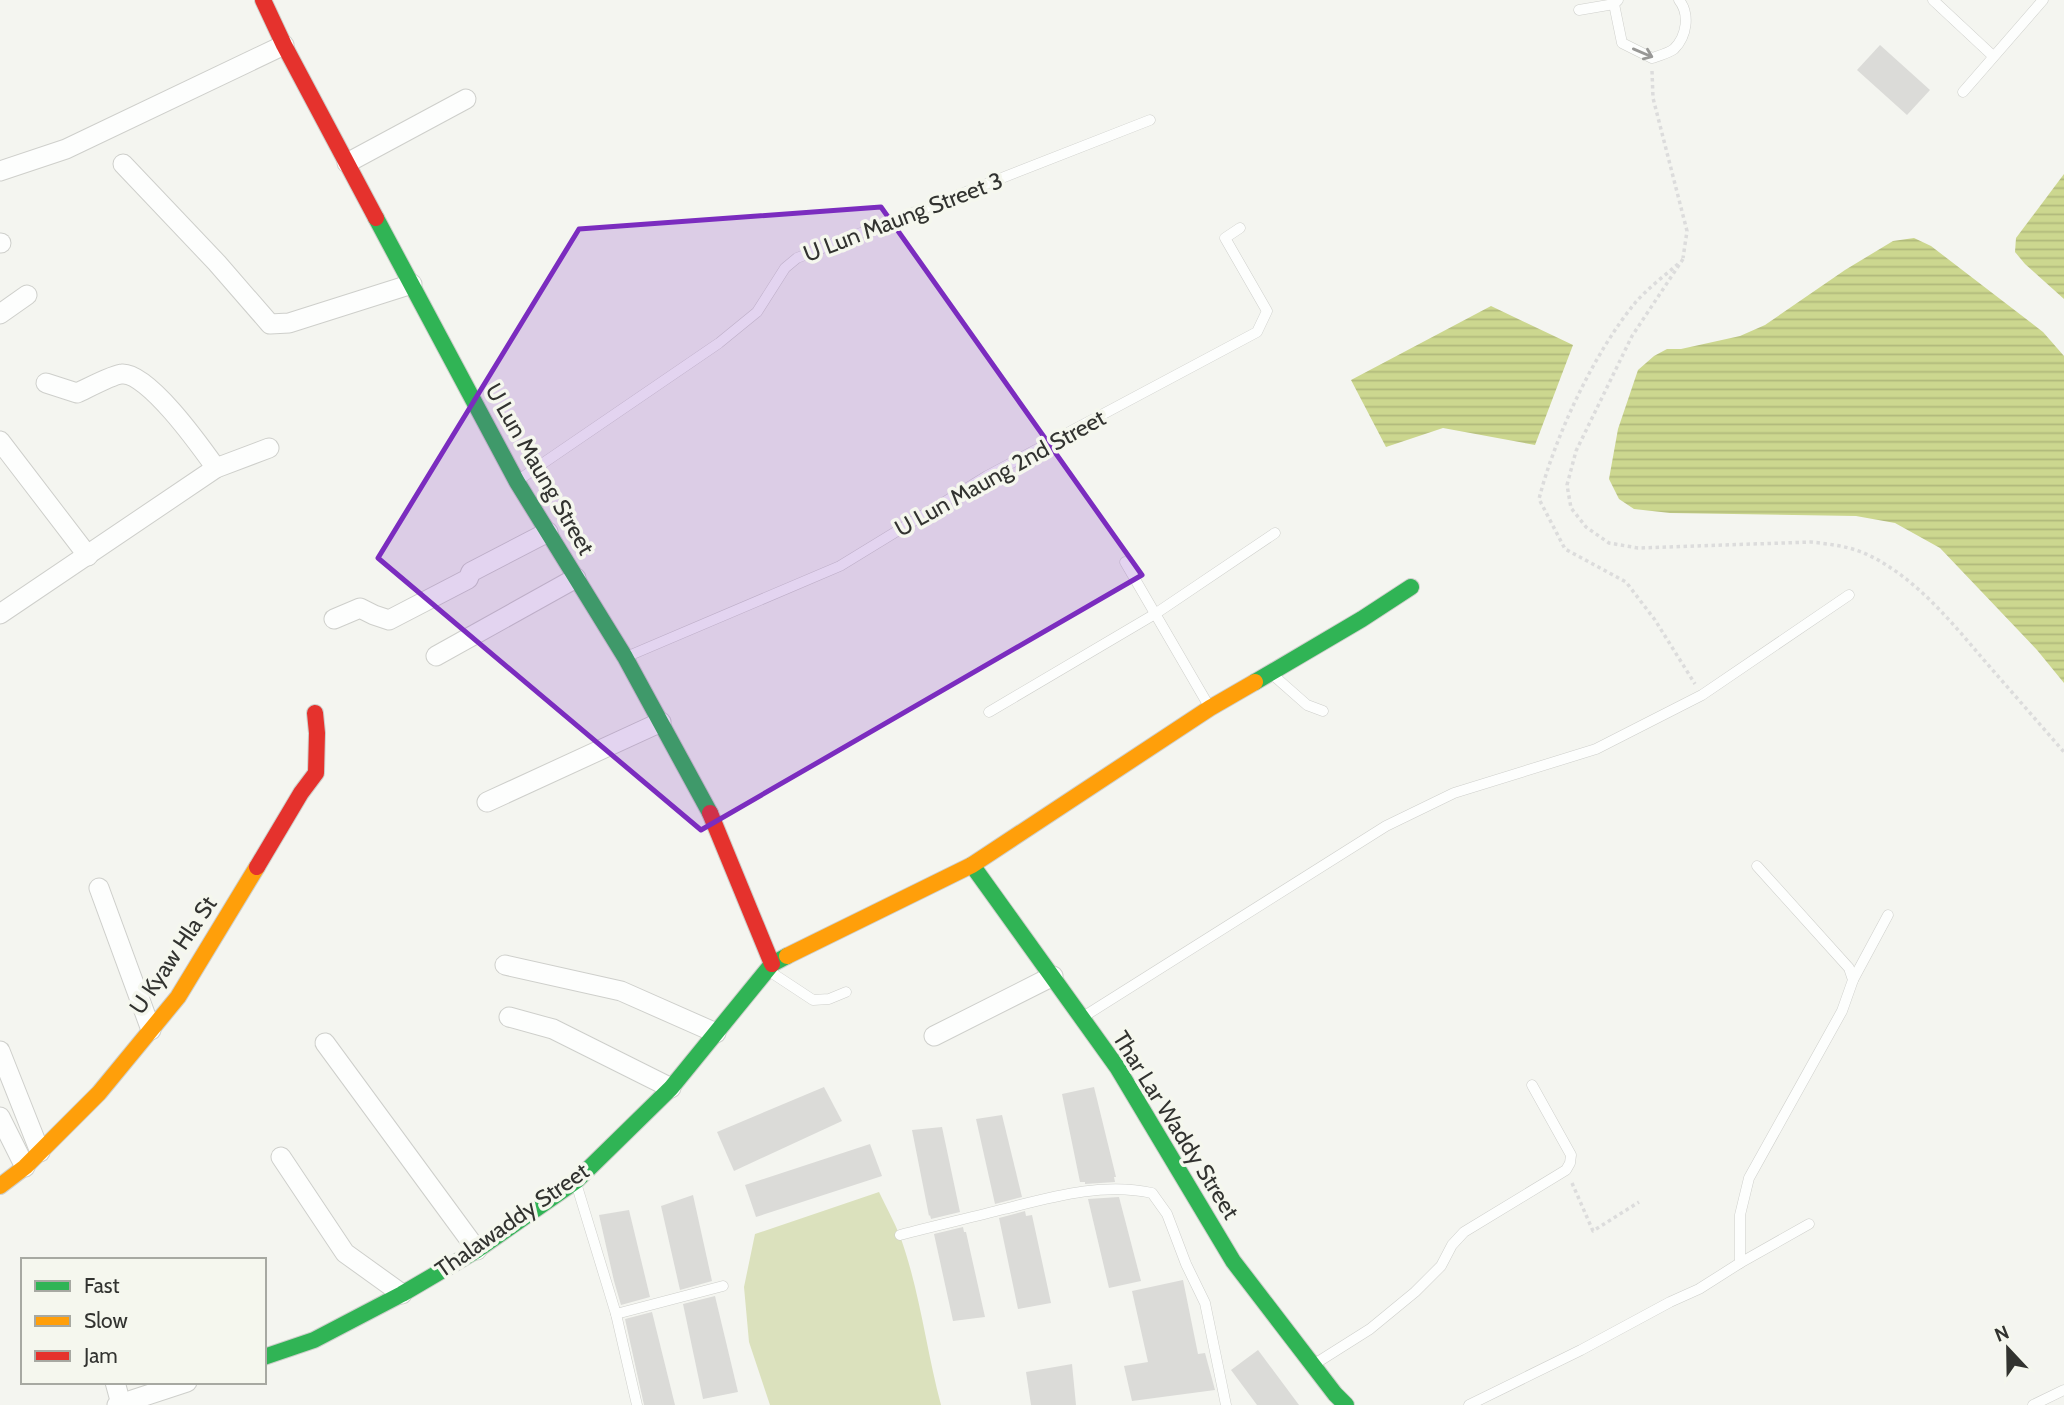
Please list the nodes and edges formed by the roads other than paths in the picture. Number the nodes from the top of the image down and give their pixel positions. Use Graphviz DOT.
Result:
graph roads {
  1 [pos="263,0"];
  2 [pos="1679,0"];
  3 [pos="1933,0"];
  4 [pos="2043,0"];
  5 [pos="1616,2"];
  6 [pos="1579,10"];
  7 [pos="284,45"];
  8 [pos="1993,56"];
  9 [pos="1963,92"];
  10 [pos="466,99"];
  11 [pos="1150,120"];
  12 [pos="347,163"];
  13 [pos="123,164"];
  14 [pos="0,171"];
  15 [pos="1240,228"];
  16 [pos="412,284"];
  17 [pos="27,295"];
  18 [pos="0,314"];
  19 [pos="46,383"];
  20 [pos="0,441"];
  21 [pos="269,448"];
  22 [pos="216,468"];
  23 [pos="517,482"];
  24 [pos="548,532"];
  25 [pos="1275,533"];
  26 [pos="88,555"];
  27 [pos="1125,562"];
  28 [pos="576,578"];
  29 [pos="1411,587"];
  30 [pos="1849,595"];
  31 [pos="0,614"];
  32 [pos="1155,614"];
  33 [pos="334,619"];
  34 [pos="436,656"];
  35 [pos="625,657"];
  36 [pos="1271,673"];
  37 [pos="1210,708"];
  38 [pos="1323,711"];
  39 [pos="315,712"];
  40 [pos="989,712"];
  41 [pos="661,722"];
  42 [pos="487,802"];
  43 [pos="972,866"];
  44 [pos="1757,866"];
  45 [pos="99,888"];
  46 [pos="1888,915"];
  47 [pos="505,965"];
  48 [pos="770,967"];
  49 [pos="1054,976"];
  50 [pos="1853,980"];
  51 [pos="846,992"];
  52 [pos="509,1017"];
  53 [pos="1082,1017"];
  54 [pos="151,1030"];
  55 [pos="716,1033"];
  56 [pos="934,1036"];
  57 [pos="325,1043"];
  58 [pos="0,1051"];
  59 [pos="1532,1085"];
  60 [pos="671,1088"];
  61 [pos="0,1117"];
  62 [pos="40,1152"];
  63 [pos="281,1157"];
  64 [pos="25,1167"];
  65 [pos="576,1181"];
  66 [pos="0,1186"];
  67 [pos="1809,1224"];
  68 [pos="900,1235"];
  69 [pos="477,1250"];
  70 [pos="1740,1263"];
  71 [pos="723,1286"];
  72 [pos="402,1294"];
  73 [pos="616,1314"];
  74 [pos="266,1356"];
  75 [pos="1312,1365"];
  76 [pos="116,1384"];
  77 [pos="181,1384"];
  78 [pos="2064,1390"];
  79 [pos="119,1404"];
  80 [pos="637,1405"];
  81 [pos="1226,1405"];
  82 [pos="1346,1405"];
  83 [pos="1469,1405"];
  84 [pos="2033,1405"];
  1 -- 7 [label="street, U Lun Maung Street"];
  5 -- 2 [label="lane, one-way"];
  3 -- 8 [label="lane"];
  4 -- 8 [label="lane"];
  5 -- 6 [label="lane"];
  7 -- 12 [label="street, U Lun Maung Street"];
  7 -- 14 [label="street"];
  8 -- 9 [label="lane"];
  10 -- 12 [label="street"];
  11 -- 23 [label="lane, U Lun Maung Street 3"];
  12 -- 16 [label="street, U Lun Maung Street"];
  13 -- 16 [label="street"];
  15 -- 35 [label="lane, U Lun Maung 2nd Street"];
  16 -- 23 [label="street, U Lun Maung Street"];
  17 -- 18 [label="street"];
  19 -- 22 [label="street"];
  20 -- 26 [label="street"];
  21 -- 22 [label="street"];
  22 -- 26 [label="street"];
  23 -- 24 [label="street, U Lun Maung Street"];
  24 -- 28 [label="street, U Lun Maung Street"];
  24 -- 33 [label="street"];
  25 -- 32 [label="lane"];
  26 -- 31 [label="street"];
  27 -- 32 [label="lane"];
  28 -- 34 [label="street"];
  28 -- 35 [label="street, U Lun Maung Street"];
  29 -- 36 [label="street"];
  30 -- 53 [label="lane"];
  32 -- 37 [label="lane"];
  32 -- 40 [label="lane"];
  35 -- 41 [label="street, U Lun Maung Street"];
  36 -- 37 [label="street"];
  36 -- 38 [label="lane"];
  37 -- 43 [label="street"];
  39 -- 54 [label="street, U Kyaw Hla St"];
  41 -- 42 [label="street"];
  41 -- 48 [label="street, U Lun Maung Street"];
  43 -- 48 [label="street"];
  43 -- 49 [label="street, Thar Lar Waddy Street"];
  44 -- 50 [label="lane"];
  45 -- 54 [label="street"];
  46 -- 50 [label="lane"];
  47 -- 55 [label="street"];
  48 -- 51 [label="lane"];
  48 -- 55 [label="street, Thalawaddy Street"];
  49 -- 53 [label="street, Thar Lar Waddy Street"];
  49 -- 56 [label="street"];
  50 -- 70 [label="lane"];
  52 -- 60 [label="street"];
  53 -- 75 [label="street, Thar Lar Waddy Street"];
  54 -- 62 [label="street, U Kyaw Hla St"];
  55 -- 60 [label="street, Thalawaddy Street"];
  57 -- 69 [label="street"];
  58 -- 62 [label="street"];
  59 -- 75 [label="lane"];
  60 -- 65 [label="street, Thalawaddy Street"];
  61 -- 64 [label="street"];
  62 -- 64 [label="street, U Kyaw Hla St"];
  63 -- 72 [label="street"];
  64 -- 66 [label="street, U Kyaw Hla St"];
  65 -- 69 [label="street, Thalawaddy Street"];
  65 -- 73 [label="lane"];
  67 -- 70 [label="lane"];
  68 -- 81 [label="lane"];
  69 -- 72 [label="street, Thalawaddy Street"];
  70 -- 83 [label="lane"];
  71 -- 73 [label="lane"];
  72 -- 74 [label="street, Thalawaddy Street"];
  73 -- 80 [label="lane"];
  75 -- 82 [label="street, Thar Lar Waddy Street"];
  76 -- 79 [label="street"];
  77 -- 79 [label="street"];
  78 -- 84 [label="lane"];
}
